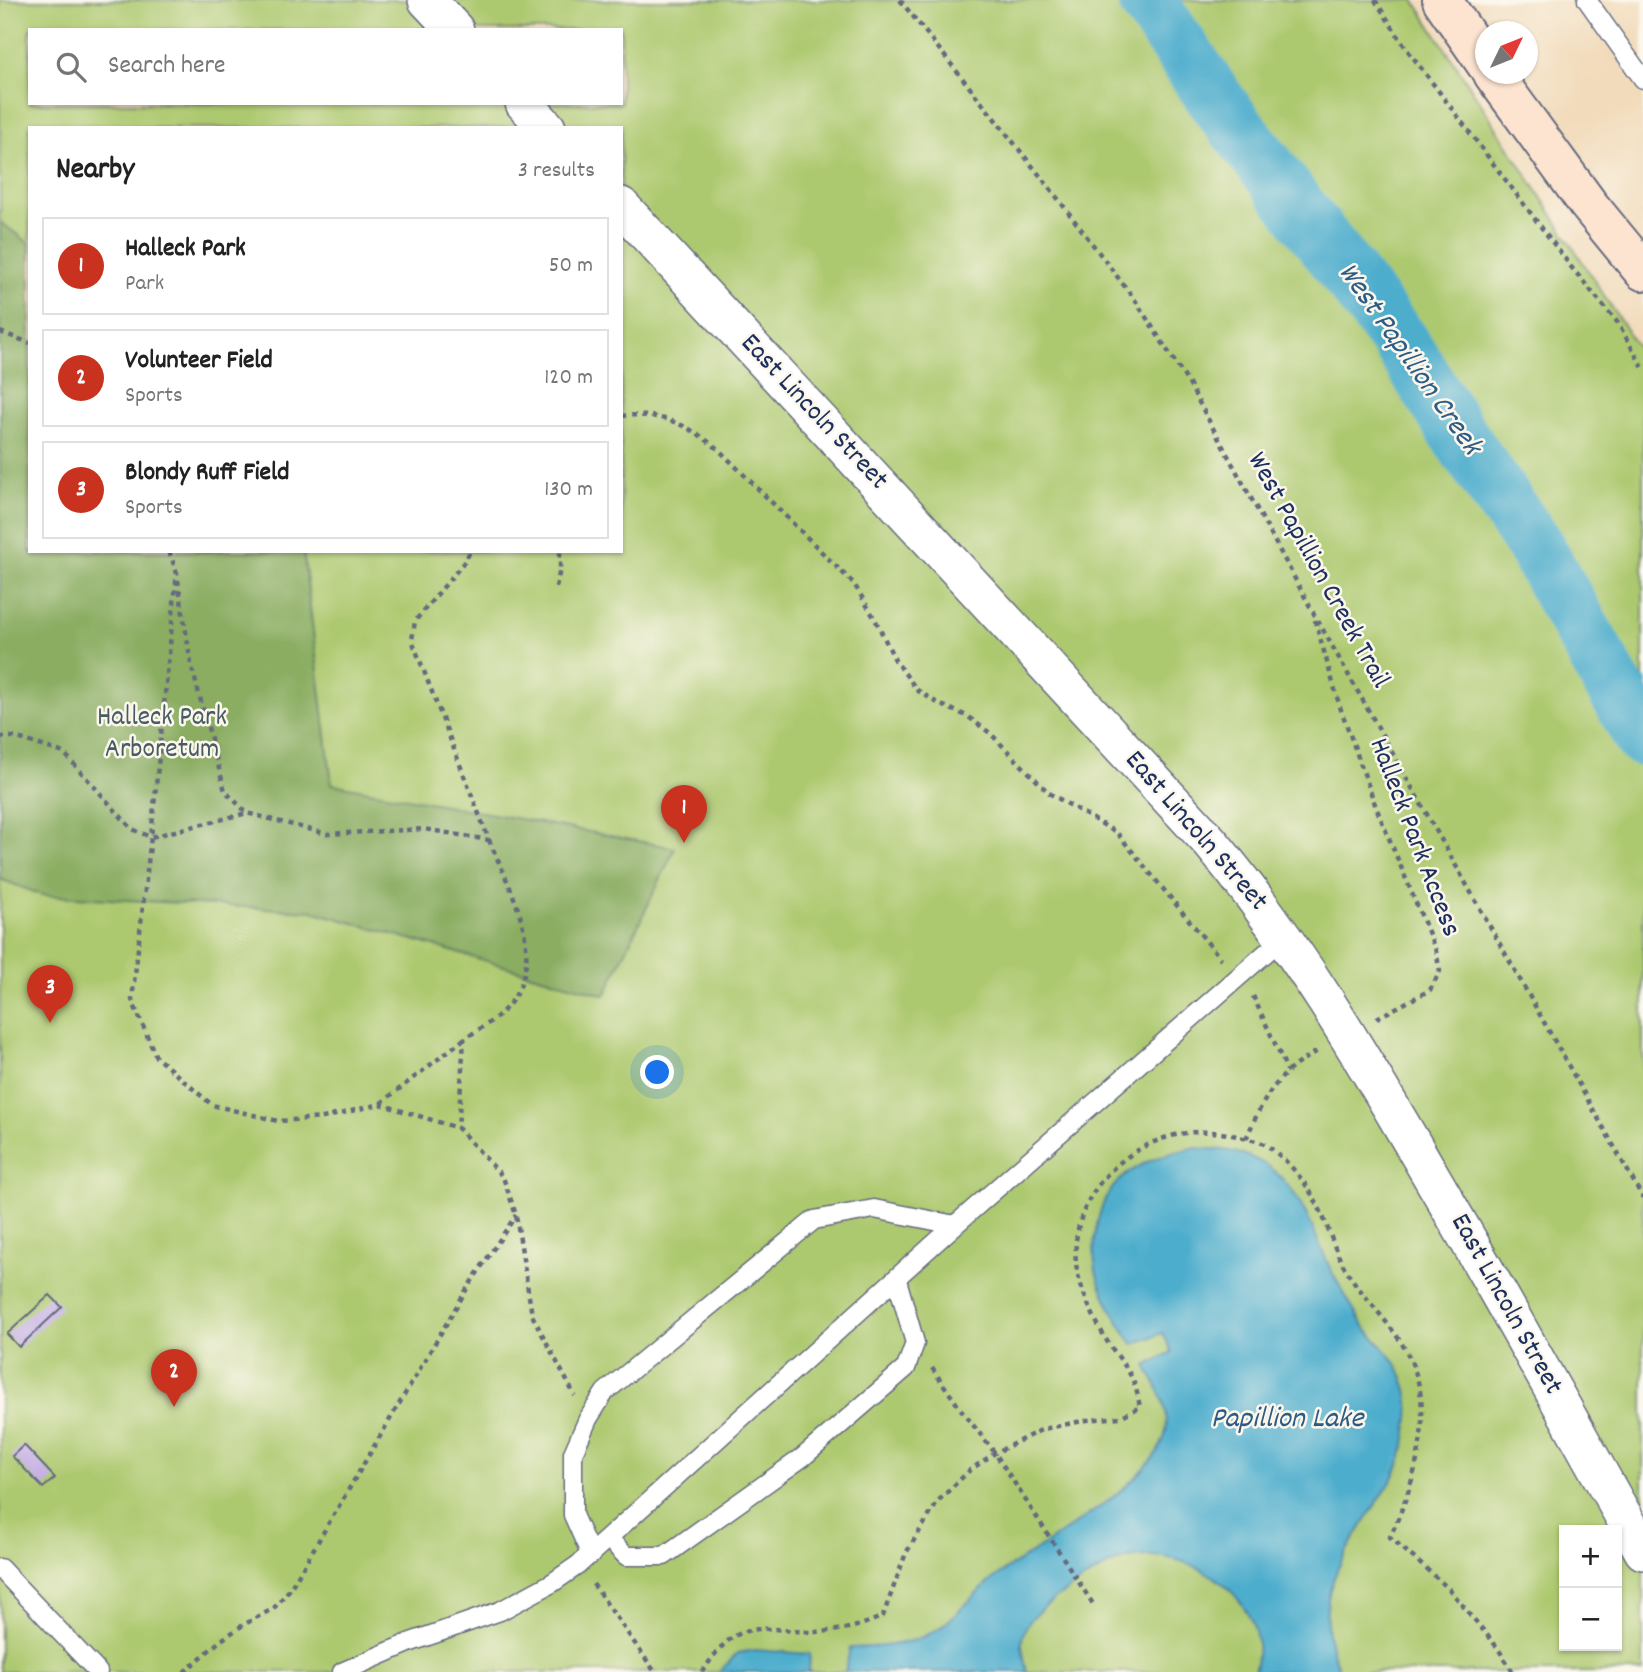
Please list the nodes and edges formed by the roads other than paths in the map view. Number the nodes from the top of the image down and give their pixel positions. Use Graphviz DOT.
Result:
graph roads {
  1 [pos="427,0"];
  2 [pos="1442,0"];
  3 [pos="1587,0"];
  4 [pos="453,28"];
  5 [pos="1475,48"];
  6 [pos="1643,79"];
  7 [pos="1500,84"];
  8 [pos="526,105"];
  9 [pos="545,126"];
  10 [pos="623,208"];
  11 [pos="1643,271"];
  12 [pos="1283,938"];
  13 [pos="955,1225"];
  14 [pos="897,1280"];
  15 [pos="609,1539"];
  16 [pos="1643,1551"];
  17 [pos="584,1560"];
  18 [pos="0,1568"];
  19 [pos="98,1672"];
  20 [pos="342,1672"];
  1 -- 4 [label="street"];
  2 -- 5 [label="main road"];
  3 -- 6 [label="lane"];
  7 -- 11 [label="main road"];
  8 -- 9 [label="street"];
  10 -- 12 [label="street, East Lincoln Street"];
  12 -- 13 [label="lane"];
  12 -- 16 [label="street, East Lincoln Street"];
  13 -- 14 [label="lane"];
  13 -- 17 [label="lane"];
  14 -- 15 [label="lane"];
  14 -- 15 [label="lane"];
  15 -- 17 [label="lane"];
  17 -- 20 [label="lane"];
  18 -- 19 [label="lane"];
}
